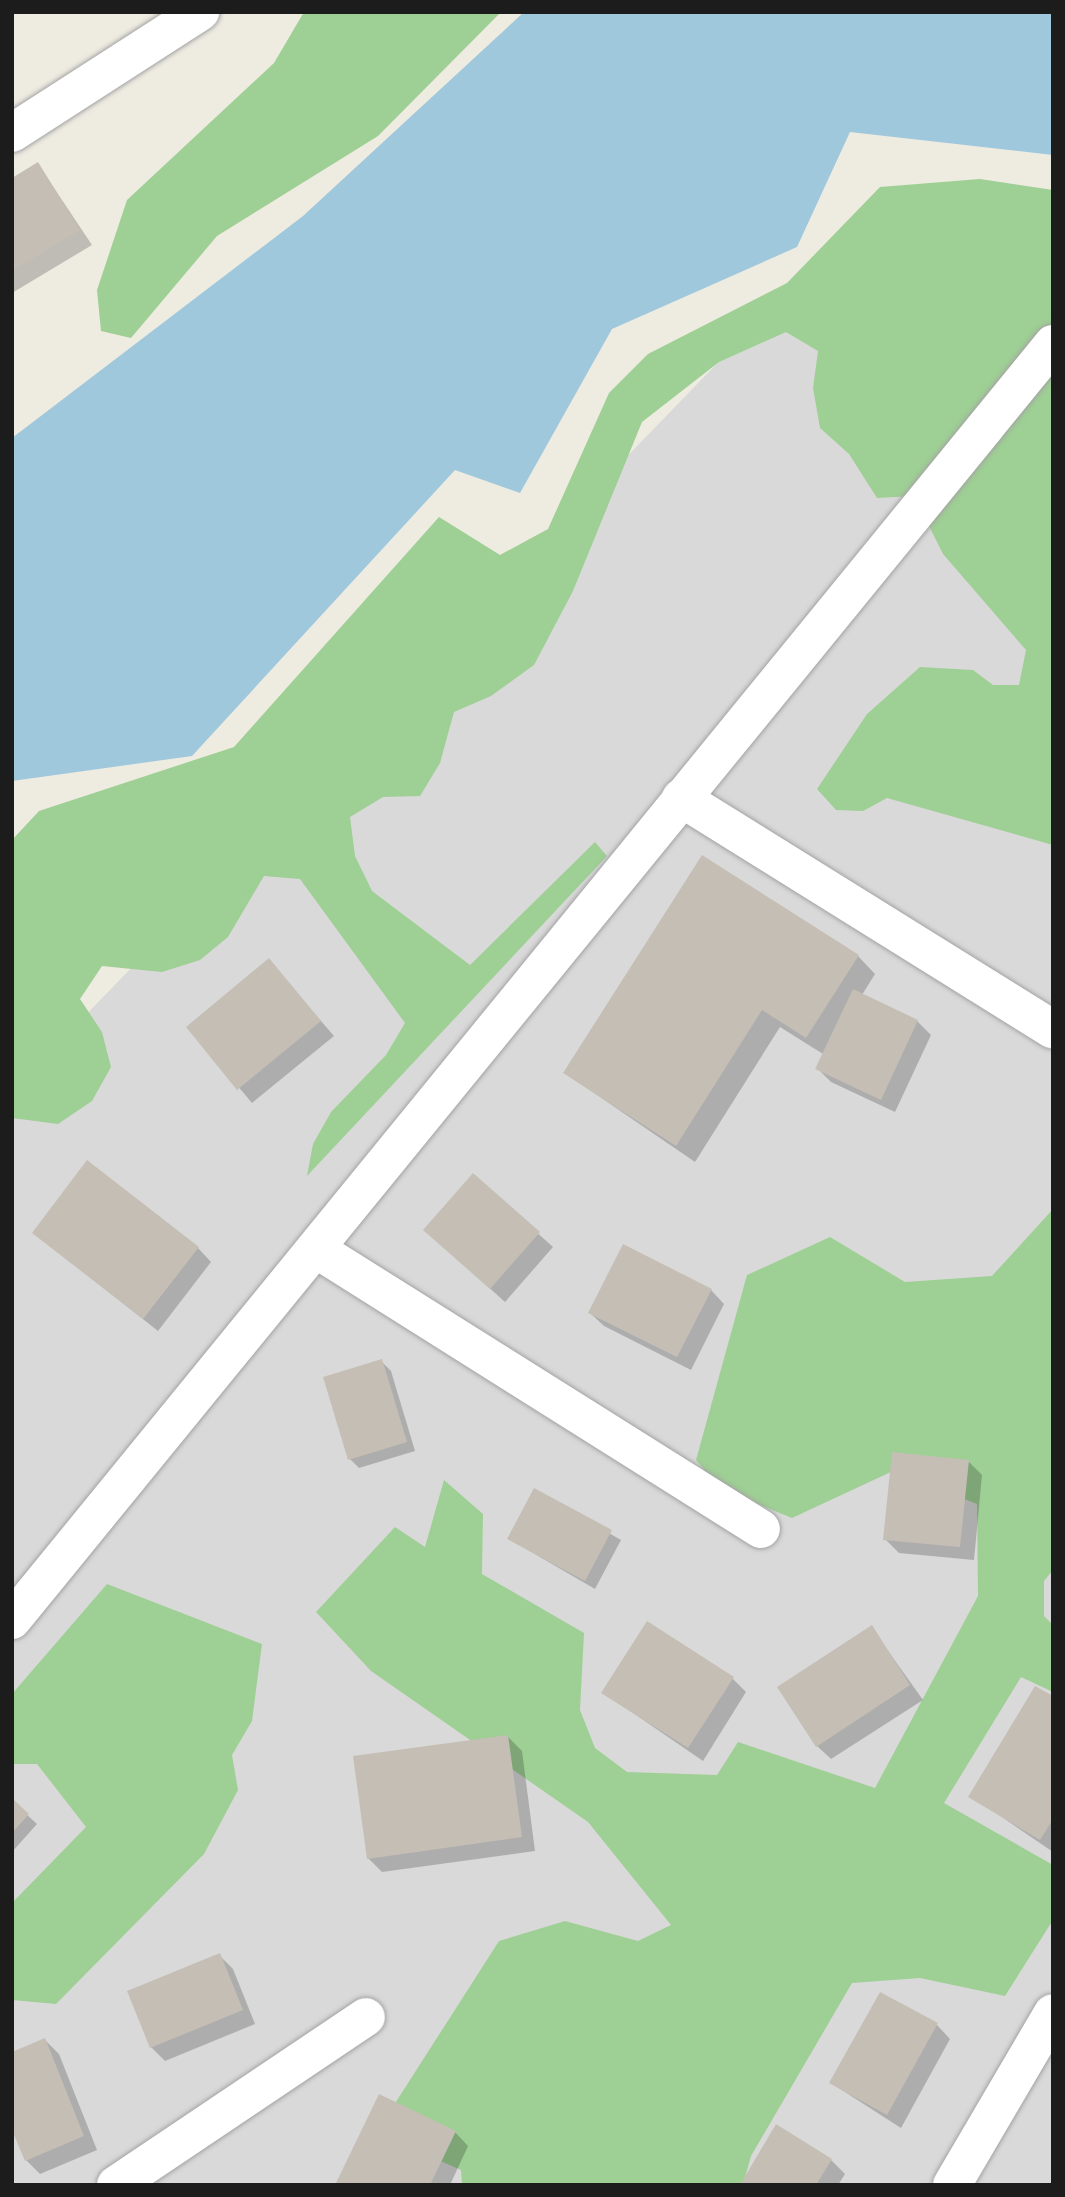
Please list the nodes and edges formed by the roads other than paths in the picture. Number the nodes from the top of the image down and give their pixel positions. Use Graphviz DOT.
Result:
graph roads {
  1 [pos="200,12"];
  2 [pos="12,133"];
  3 [pos="1053,344"];
  4 [pos="681,798"];
  5 [pos="1053,1030"];
  6 [pos="319,1251"];
  7 [pos="761,1529"];
  8 [pos="12,1620"];
  9 [pos="1053,2013"];
  10 [pos="366,2017"];
  11 [pos="116,2185"];
  12 [pos="952,2185"];
  1 -- 2 [label="street"];
  3 -- 4 [label="street"];
  4 -- 5 [label="street"];
  4 -- 6 [label="street"];
  6 -- 7 [label="street"];
  6 -- 8 [label="street"];
  9 -- 12 [label="street"];
  10 -- 11 [label="street"];
}
